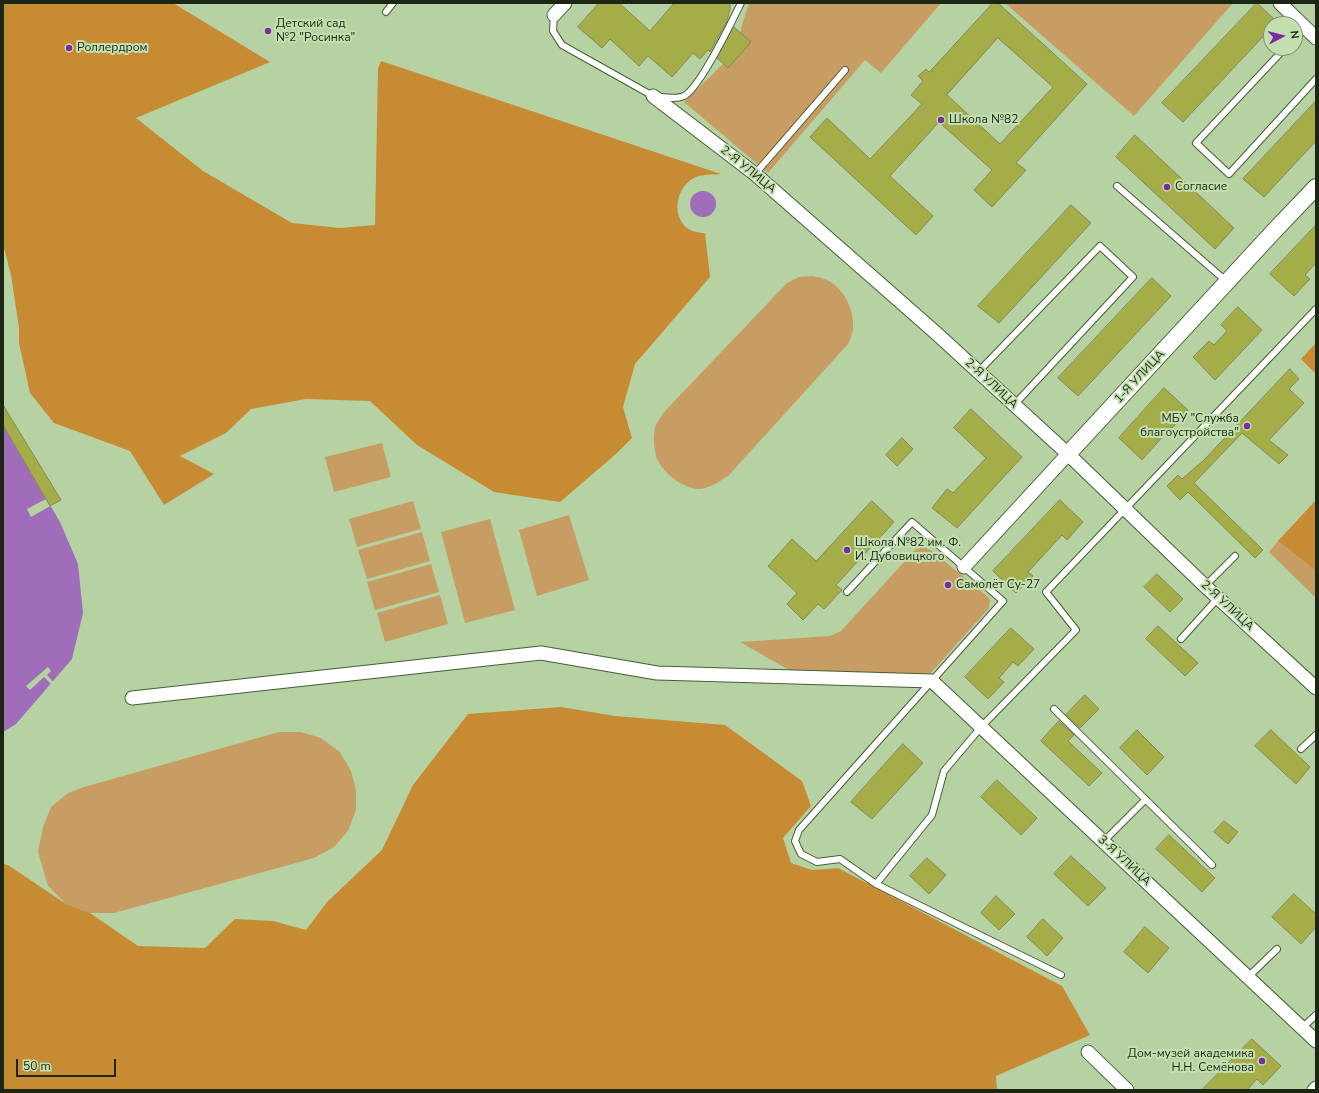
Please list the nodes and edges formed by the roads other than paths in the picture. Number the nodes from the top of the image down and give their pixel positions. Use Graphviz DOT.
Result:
graph roads {
  1 [pos="393,3"];
  2 [pos="565,3"];
  3 [pos="741,3"];
  4 [pos="1280,3"];
  5 [pos="386,12"];
  6 [pos="554,15"];
  7 [pos="1305,27"];
  8 [pos="1316,38"];
  9 [pos="1278,56"];
  10 [pos="845,70"];
  11 [pos="1316,80"];
  12 [pos="653,96"];
  13 [pos="755,174"];
  14 [pos="1117,186"];
  15 [pos="1316,187"];
  16 [pos="1227,282"];
  17 [pos="1316,309"];
  18 [pos="978,372"];
  19 [pos="1014,405"];
  20 [pos="1068,454"];
  21 [pos="1125,510"];
  22 [pos="1235,556"];
  23 [pos="964,567"];
  24 [pos="1205,586"];
  25 [pos="847,592"];
  26 [pos="1218,598"];
  27 [pos="1181,639"];
  28 [pos="932,681"];
  29 [pos="1316,688"];
  30 [pos="132,698"];
  31 [pos="1054,709"];
  32 [pos="982,726"];
  33 [pos="1316,735"];
  34 [pos="1301,749"];
  35 [pos="1146,800"];
  36 [pos="1104,841"];
  37 [pos="1212,865"];
  38 [pos="876,884"];
  39 [pos="1277,949"];
  40 [pos="1061,975"];
  41 [pos="1248,977"];
  42 [pos="1316,1015"];
  43 [pos="1302,1028"];
  44 [pos="1316,1041"];
  45 [pos="1088,1052"];
  46 [pos="1316,1088"];
  47 [pos="1127,1090"];
  48 [pos="1314,1090"];
  1 -- 5 [label="lane"];
  2 -- 6 [label="street"];
  3 -- 12 [label="lane"];
  4 -- 7 [label="street"];
  6 -- 12 [label="lane"];
  7 -- 8 [label="street"];
  9 -- 11 [label="lane"];
  10 -- 13 [label="lane"];
  12 -- 13 [label="street, 2-Я УЛИЦА"];
  13 -- 18 [label="street, 2-Я УЛИЦА"];
  14 -- 16 [label="lane"];
  15 -- 16 [label="street, 1-Я УЛИЦА"];
  16 -- 20 [label="street, 1-Я УЛИЦА"];
  17 -- 21 [label="lane"];
  18 -- 19 [label="street, 2-Я УЛИЦА"];
  18 -- 19 [label="lane"];
  19 -- 20 [label="street, 2-Я УЛИЦА"];
  20 -- 21 [label="street, 2-Я УЛИЦА"];
  20 -- 23 [label="street, 1-Я УЛИЦА"];
  21 -- 24 [label="street, 2-Я УЛИЦА"];
  21 -- 32 [label="lane"];
  22 -- 24 [label="lane"];
  23 -- 25 [label="lane"];
  23 -- 28 [label="lane"];
  24 -- 26 [label="street, 2-Я УЛИЦА"];
  26 -- 27 [label="lane"];
  26 -- 29 [label="street, 2-Я УЛИЦА"];
  28 -- 30 [label="street"];
  28 -- 32 [label="street, 3-Я УЛИЦА"];
  28 -- 38 [label="lane"];
  31 -- 35 [label="lane"];
  32 -- 36 [label="street, 3-Я УЛИЦА"];
  32 -- 38 [label="lane"];
  33 -- 34 [label="lane"];
  35 -- 36 [label="lane"];
  35 -- 37 [label="lane"];
  36 -- 41 [label="street, 3-Я УЛИЦА"];
  38 -- 40 [label="lane"];
  39 -- 41 [label="lane"];
  41 -- 43 [label="street, 3-Я УЛИЦА"];
  42 -- 43 [label="lane"];
  43 -- 44 [label="street, 3-Я УЛИЦА"];
  45 -- 47 [label="street"];
  46 -- 48 [label="street"];
}
